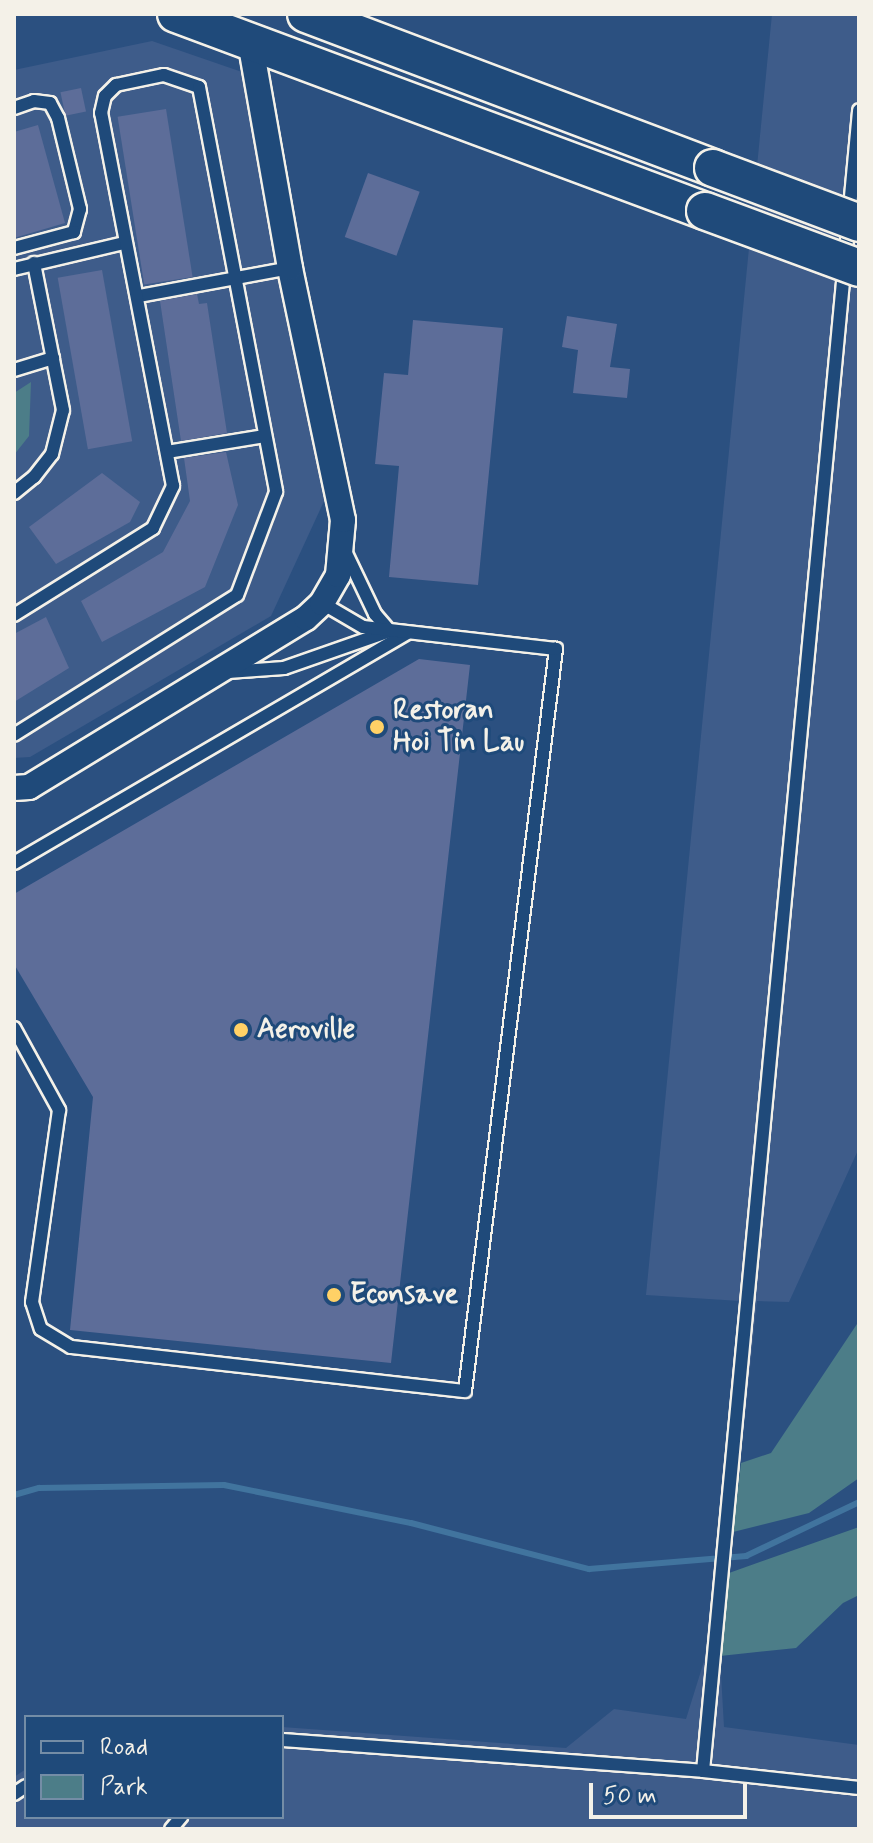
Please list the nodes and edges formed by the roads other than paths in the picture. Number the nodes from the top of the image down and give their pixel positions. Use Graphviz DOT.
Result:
graph roads {
  1 [pos="176,14"];
  2 [pos="309,14"];
  3 [pos="250,42"];
  4 [pos="14,108"];
  5 [pos="859,110"];
  6 [pos="859,223"];
  7 [pos="124,243"];
  8 [pos="14,248"];
  9 [pos="34,263"];
  10 [pos="290,268"];
  11 [pos="859,268"];
  12 [pos="14,269"];
  13 [pos="235,277"];
  14 [pos="139,296"];
  15 [pos="53,358"];
  16 [pos="14,370"];
  17 [pos="265,436"];
  18 [pos="167,452"];
  19 [pos="14,493"];
  20 [pos="343,546"];
  21 [pos="322,603"];
  22 [pos="14,615"];
  23 [pos="390,631"];
  24 [pos="408,633"];
  25 [pos="218,672"];
  26 [pos="14,735"];
  27 [pos="14,788"];
  28 [pos="14,863"];
  29 [pos="14,1028"];
  30 [pos="284,1740"];
  31 [pos="703,1771"];
  32 [pos="859,1788"];
  1 -- 3 [label="main road"];
  2 -- 6 [label="main road, bridge"];
  3 -- 10 [label="street"];
  3 -- 11 [label="main road, bridge"];
  4 -- 8 [label="lane"];
  5 -- 31 [label="lane"];
  7 -- 9 [label="lane"];
  7 -- 13 [label="lane"];
  7 -- 14 [label="lane"];
  9 -- 12 [label="lane"];
  9 -- 15 [label="lane"];
  10 -- 13 [label="lane"];
  10 -- 20 [label="street"];
  13 -- 14 [label="lane"];
  13 -- 17 [label="lane"];
  14 -- 18 [label="lane"];
  15 -- 16 [label="lane"];
  15 -- 19 [label="lane"];
  17 -- 18 [label="lane"];
  17 -- 26 [label="lane"];
  18 -- 22 [label="lane"];
  20 -- 21 [label="street"];
  20 -- 23 [label="lane"];
  21 -- 23 [label="lane"];
  21 -- 25 [label="street"];
  23 -- 24 [label="lane"];
  23 -- 25 [label="lane"];
  24 -- 28 [label="lane"];
  24 -- 29 [label="lane"];
  25 -- 27 [label="street"];
  30 -- 31 [label="lane"];
  31 -- 32 [label="lane"];
}
